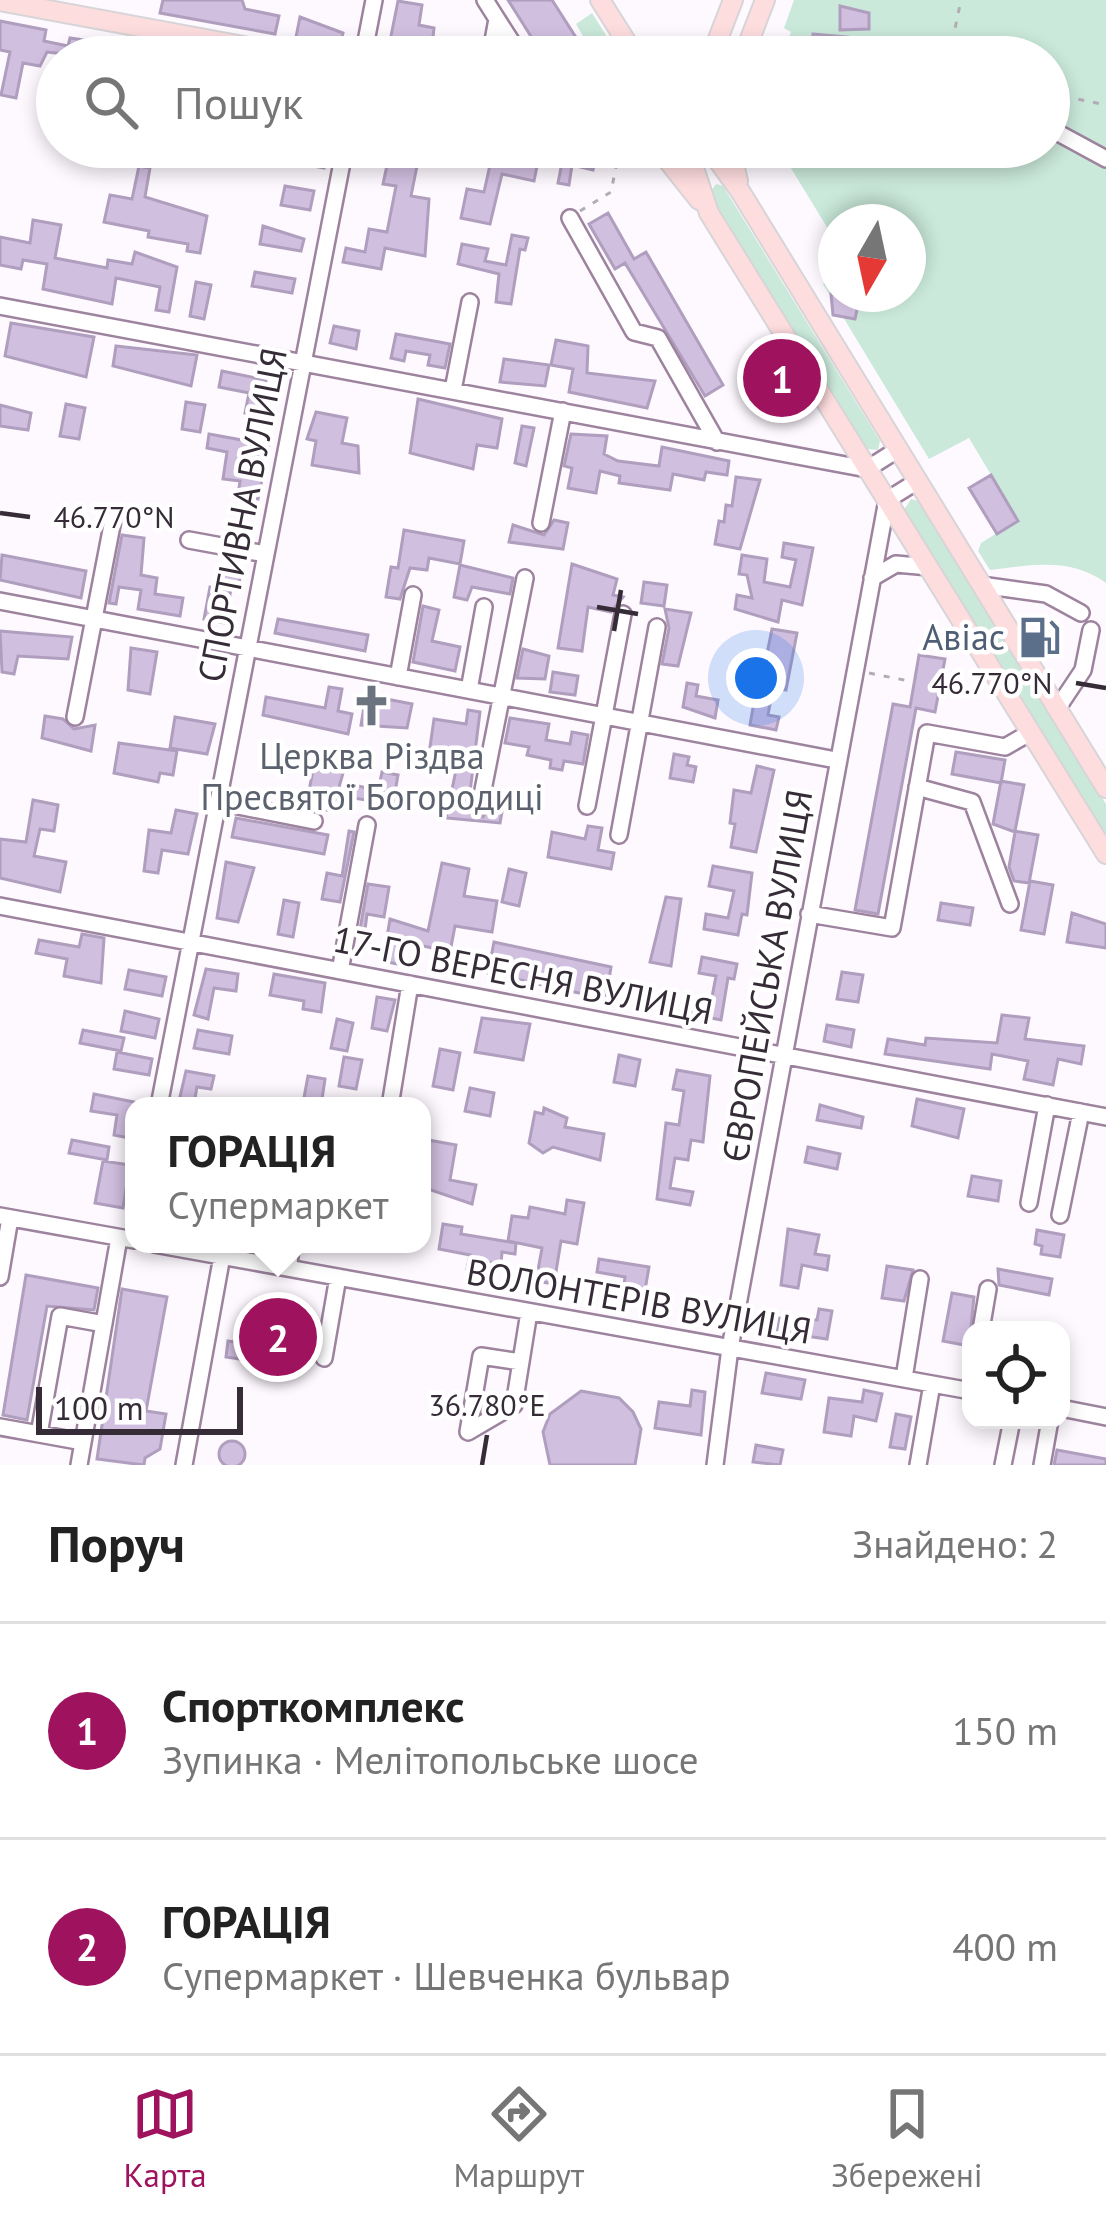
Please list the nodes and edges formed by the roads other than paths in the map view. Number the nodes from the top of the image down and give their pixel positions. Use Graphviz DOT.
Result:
graph roads {
  1 [pos="374,0"];
  2 [pos="485,0"];
  3 [pos="600,0"];
  4 [pos="733,0"];
  5 [pos="764,0"];
  6 [pos="0,1"];
  7 [pos="497,19"];
  8 [pos="189,36"];
  9 [pos="367,36"];
  10 [pos="494,36"];
  11 [pos="508,36"];
  12 [pos="623,36"];
  13 [pos="719,36"];
  14 [pos="750,36"];
  15 [pos="1070,139"];
  16 [pos="1106,159"];
  17 [pos="341,168"];
  18 [pos="674,168"];
  19 [pos="697,168"];
  20 [pos="714,168"];
  21 [pos="735,168"];
  22 [pos="740,191"];
  23 [pos="709,213"];
  24 [pos="570,218"];
  25 [pos="470,302"];
  26 [pos="0,306"];
  27 [pos="301,361"];
  28 [pos="453,390"];
  29 [pos="563,411"];
  30 [pos="717,442"];
  31 [pos="897,450"];
  32 [pos="868,469"];
  33 [pos="916,482"];
  34 [pos="887,500"];
  35 [pos="113,520"];
  36 [pos="542,523"];
  37 [pos="189,540"];
  38 [pos="265,554"];
  39 [pos="929,567"];
  40 [pos="525,578"];
  41 [pos="872,578"];
  42 [pos="981,585"];
  43 [pos="413,595"];
  44 [pos="0,601"];
  45 [pos="484,607"];
  46 [pos="1081,613"];
  47 [pos="623,614"];
  48 [pos="93,619"];
  49 [pos="657,627"];
  50 [pos="1091,630"];
  51 [pos="247,648"];
  52 [pos="398,677"];
  53 [pos="469,690"];
  54 [pos="502,697"];
  55 [pos="1057,709"];
  56 [pos="75,716"];
  57 [pos="606,716"];
  58 [pos="639,722"];
  59 [pos="1031,732"];
  60 [pos="836,760"];
  61 [pos="1100,765"];
  62 [pos="917,787"];
  63 [pos="1106,788"];
  64 [pos="218,802"];
  65 [pos="480,805"];
  66 [pos="587,806"];
  67 [pos="314,821"];
  68 [pos="367,825"];
  69 [pos="620,835"];
  70 [pos="1106,854"];
  71 [pos="1010,904"];
  72 [pos="0,906"];
  73 [pos="809,914"];
  74 [pos="191,943"];
  75 [pos="340,971"];
  76 [pos="410,984"];
  77 [pos="784,1055"];
  78 [pos="161,1097"];
  79 [pos="391,1097"];
  80 [pos="1047,1105"];
  81 [pos="1081,1112"];
  82 [pos="1106,1117"];
  83 [pos="1030,1203"];
  84 [pos="1060,1216"];
  85 [pos="5,1217"];
  86 [pos="125,1236"];
  87 [pos="125,1253"];
  88 [pos="205,1253"];
  89 [pos="290,1253"];
  90 [pos="222,1256"];
  91 [pos="288,1268"];
  92 [pos="0,1277"];
  93 [pos="338,1277"];
  94 [pos="920,1279"];
  95 [pos="988,1289"];
  96 [pos="529,1312"];
  97 [pos="983,1321"];
  98 [pos="104,1324"];
  99 [pos="730,1348"];
  100 [pos="324,1358"];
  101 [pos="521,1362"];
  102 [pos="904,1378"];
  103 [pos="932,1384"];
  104 [pos="962,1389"];
  105 [pos="1070,1410"];
  106 [pos="1106,1417"];
  107 [pos="0,1427"];
  108 [pos="1010,1429"];
  109 [pos="1048,1429"];
  110 [pos="40,1434"];
  111 [pos="83,1442"];
  112 [pos="79,1465"];
  113 [pos="184,1465"];
  114 [pos="716,1465"];
  115 [pos="918,1465"];
  116 [pos="1003,1465"];
  117 [pos="1042,1465"];
  1 -- 9 [label="street"];
  2 -- 7 [label="street"];
  3 -- 12 [label="main road"];
  4 -- 13 [label="main road"];
  5 -- 14 [label="main road"];
  6 -- 8 [label="main road"];
  7 -- 10 [label="street"];
  7 -- 11 [label="street"];
  15 -- 16 [label="street"];
  17 -- 27 [label="street, СПОРТИВНА ВУЛИЦЯ"];
  18 -- 23 [label="main road"];
  19 -- 23 [label="main road"];
  20 -- 22 [label="main road"];
  21 -- 22 [label="main road"];
  22 -- 31 [label="main road"];
  23 -- 32 [label="main road"];
  24 -- 30 [label="street"];
  25 -- 28 [label="street"];
  26 -- 27 [label="street"];
  27 -- 28 [label="street"];
  27 -- 38 [label="street, СПОРТИВНА ВУЛИЦЯ"];
  28 -- 29 [label="street"];
  29 -- 30 [label="street"];
  29 -- 36 [label="street"];
  30 -- 32 [label="street"];
  31 -- 32 [label="street"];
  31 -- 33 [label="main road"];
  32 -- 34 [label="main road"];
  33 -- 34 [label="street"];
  33 -- 42 [label="main road"];
  34 -- 39 [label="main road"];
  34 -- 41 [label="street, ЄВРОПЕЙСЬКА ВУЛИЦЯ"];
  35 -- 48 [label="street"];
  37 -- 38 [label="street"];
  38 -- 51 [label="street, СПОРТИВНА ВУЛИЦЯ"];
  39 -- 41 [label="street"];
  39 -- 59 [label="main road"];
  40 -- 54 [label="street"];
  41 -- 60 [label="street, ЄВРОПЕЙСЬКА ВУЛИЦЯ"];
  42 -- 46 [label="street"];
  42 -- 55 [label="main road"];
  43 -- 52 [label="street"];
  44 -- 48 [label="street"];
  45 -- 53 [label="street"];
  47 -- 57 [label="street"];
  48 -- 51 [label="street"];
  48 -- 56 [label="street"];
  49 -- 58 [label="street"];
  50 -- 55 [label="street"];
  51 -- 52 [label="street"];
  51 -- 64 [label="street, СПОРТИВНА ВУЛИЦЯ"];
  52 -- 53 [label="street"];
  53 -- 54 [label="street"];
  54 -- 57 [label="street"];
  54 -- 65 [label="street"];
  55 -- 61 [label="main road"];
  57 -- 58 [label="street"];
  57 -- 66 [label="street"];
  58 -- 60 [label="street"];
  58 -- 69 [label="street"];
  59 -- 62 [label="street"];
  59 -- 70 [label="main road"];
  60 -- 73 [label="street, ЄВРОПЕЙСЬКА ВУЛИЦЯ"];
  61 -- 63 [label="main road"];
  62 -- 71 [label="street"];
  62 -- 73 [label="street"];
  64 -- 67 [label="street"];
  64 -- 74 [label="street, СПОРТИВНА ВУЛИЦЯ"];
  68 -- 75 [label="street"];
  72 -- 74 [label="street, 17-ГО ВЕРЕСНЯ ВУЛИЦЯ"];
  73 -- 77 [label="street, ЄВРОПЕЙСЬКА ВУЛИЦЯ"];
  74 -- 75 [label="street, 17-ГО ВЕРЕСНЯ ВУЛИЦЯ"];
  74 -- 78 [label="street, СПОРТИВНА ВУЛИЦЯ"];
  75 -- 76 [label="street, 17-ГО ВЕРЕСНЯ ВУЛИЦЯ"];
  76 -- 77 [label="street, 17-ГО ВЕРЕСНЯ ВУЛИЦЯ"];
  76 -- 79 [label="street"];
  77 -- 80 [label="street, 17-ГО ВЕРЕСНЯ ВУЛИЦЯ"];
  77 -- 99 [label="street, ЄВРОПЕЙСЬКА ВУЛИЦЯ"];
  80 -- 81 [label="street, 17-ГО ВЕРЕСНЯ ВУЛИЦЯ"];
  80 -- 83 [label="street"];
  81 -- 82 [label="street, 17-ГО ВЕРЕСНЯ ВУЛИЦЯ"];
  81 -- 84 [label="street"];
  85 -- 86 [label="street"];
  85 -- 92 [label="street"];
  87 -- 98 [label="street"];
  88 -- 90 [label="street, ВОЛОНТЕРІВ ВУЛИЦЯ"];
  89 -- 91 [label="street"];
  90 -- 91 [label="street, ВОЛОНТЕРІВ ВУЛИЦЯ"];
  90 -- 113 [label="street"];
  91 -- 93 [label="street, ВОЛОНТЕРІВ ВУЛИЦЯ"];
  93 -- 96 [label="street, ВОЛОНТЕРІВ ВУЛИЦЯ"];
  93 -- 100 [label="street"];
  94 -- 102 [label="street"];
  95 -- 97 [label="street"];
  96 -- 99 [label="street, ВОЛОНТЕРІВ ВУЛИЦЯ"];
  96 -- 101 [label="street"];
  98 -- 110 [label="street"];
  98 -- 111 [label="street"];
  99 -- 102 [label="street, ВОЛОНТЕРІВ ВУЛИЦЯ"];
  99 -- 114 [label="street, ЄВРОПЕЙСЬКА ВУЛИЦЯ"];
  101 -- 101 [label="street"];
  102 -- 103 [label="street, ВОЛОНТЕРІВ ВУЛИЦЯ"];
  103 -- 104 [label="street, ВОЛОНТЕРІВ ВУЛИЦЯ"];
  103 -- 115 [label="street"];
  105 -- 106 [label="street"];
  107 -- 110 [label="street"];
  108 -- 116 [label="street"];
  109 -- 117 [label="street"];
  110 -- 111 [label="street"];
  111 -- 112 [label="street"];
}
